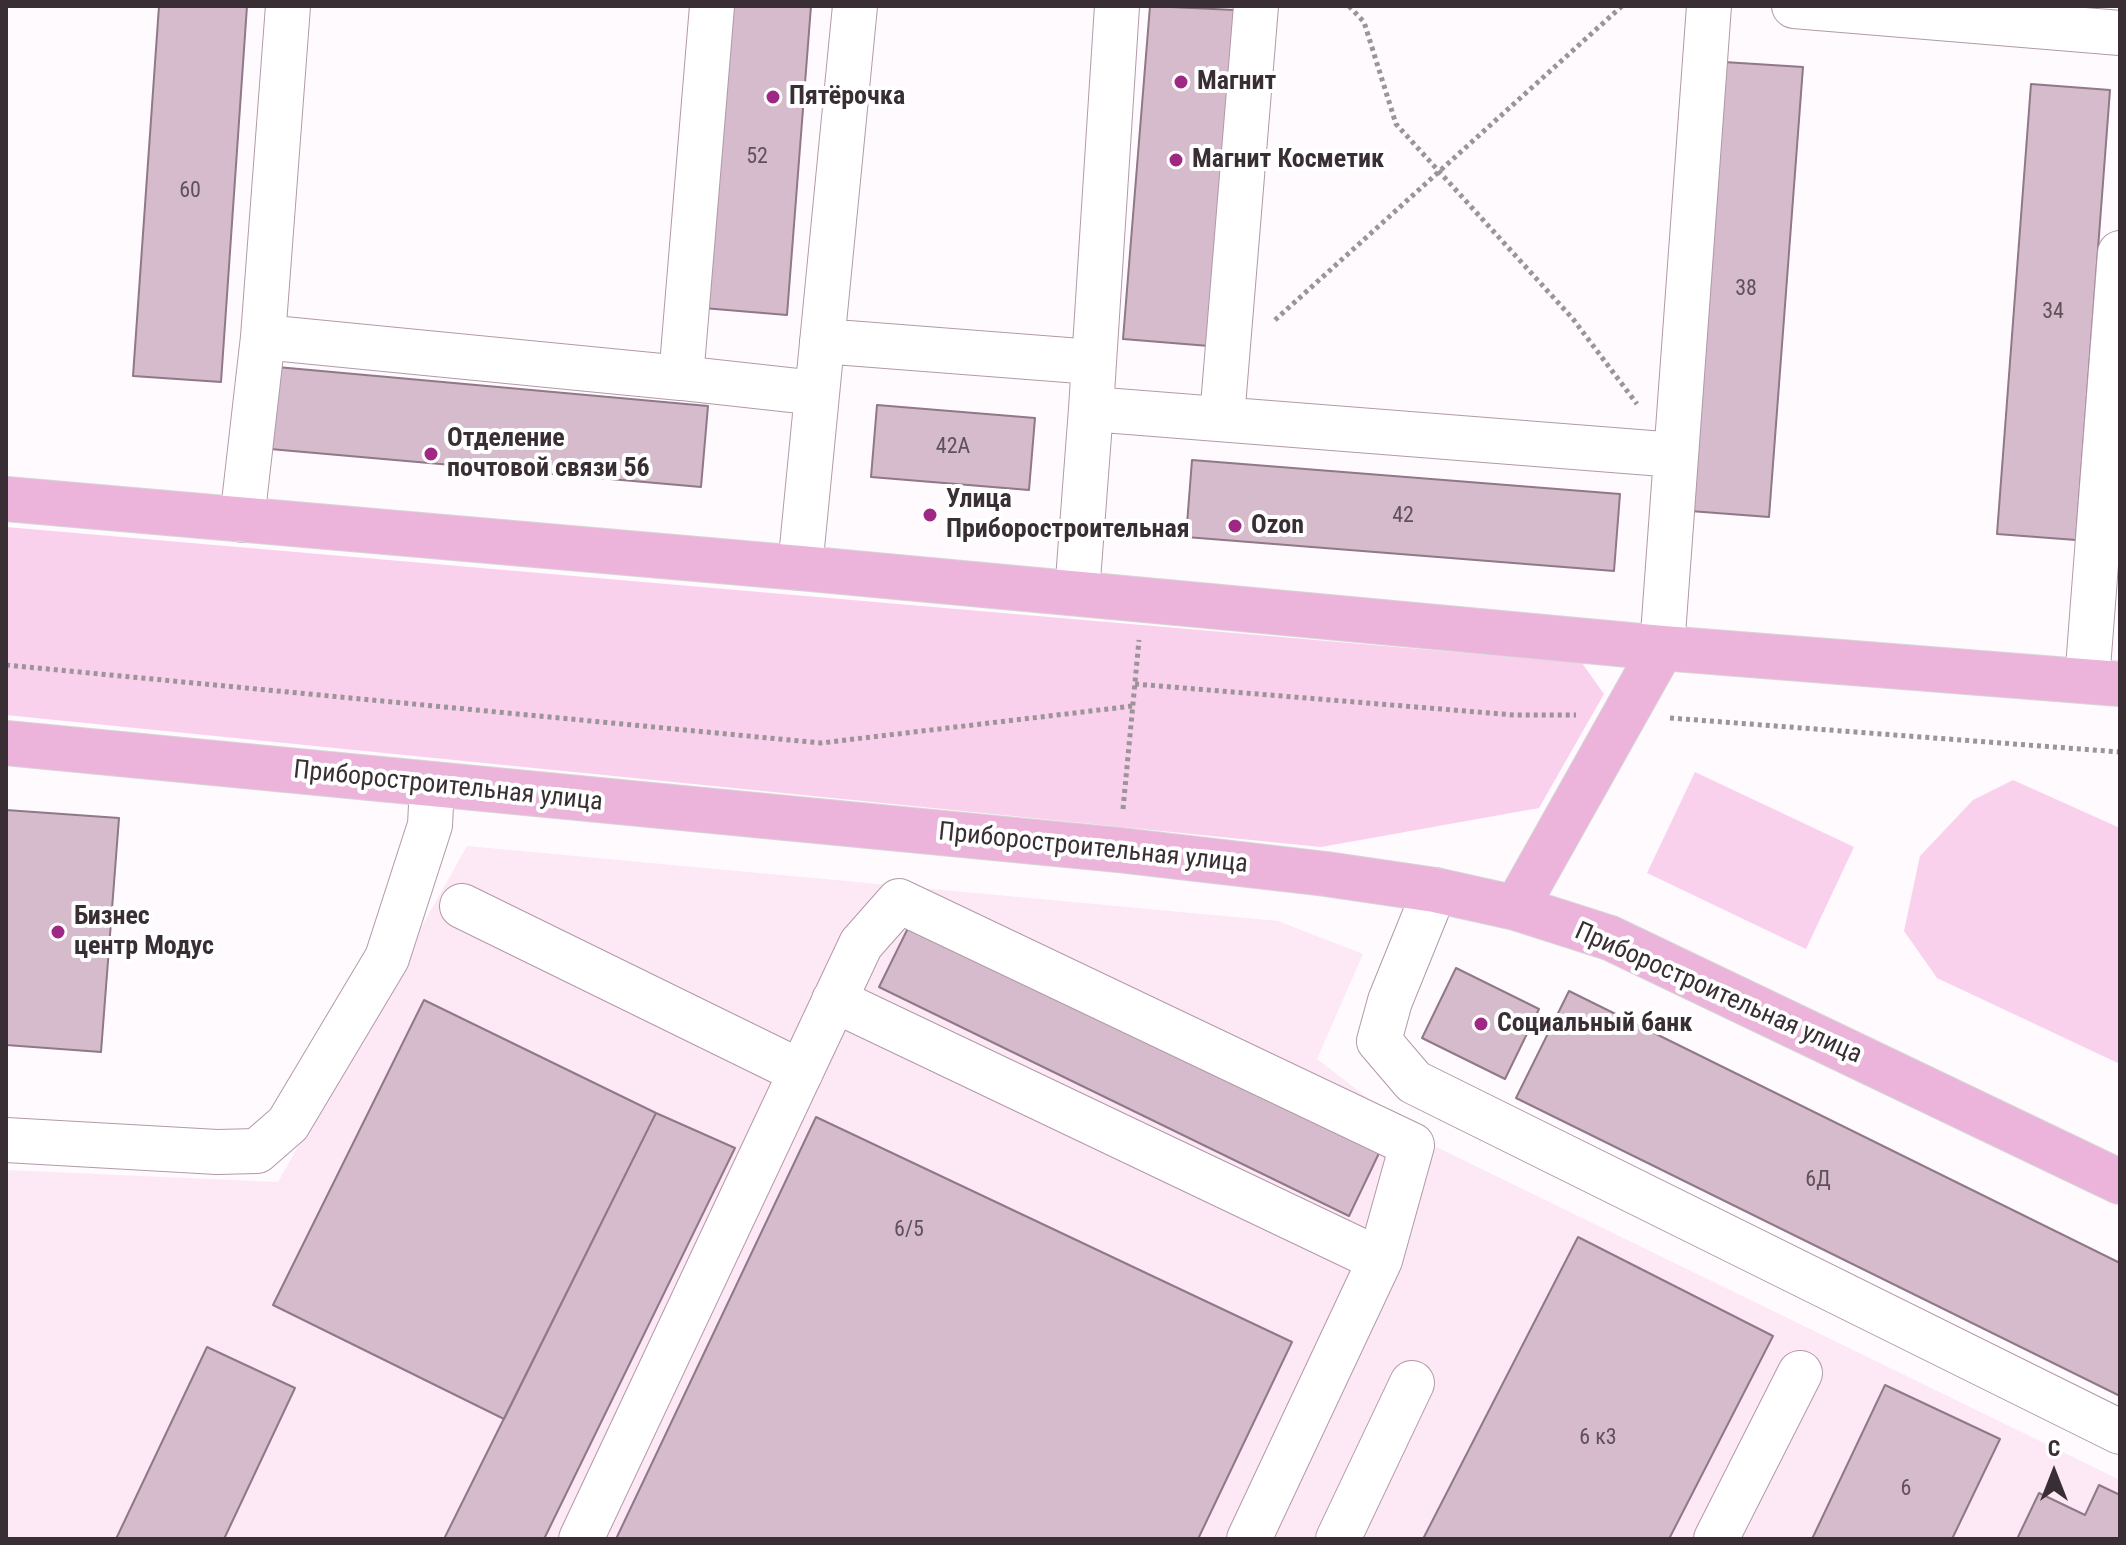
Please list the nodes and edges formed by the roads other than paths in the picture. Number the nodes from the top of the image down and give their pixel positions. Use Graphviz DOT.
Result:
graph roads {
  1 [pos="288,6"];
  2 [pos="712,6"];
  3 [pos="855,6"];
  4 [pos="1117,6"];
  5 [pos="1256,6"];
  6 [pos="1709,6"];
  7 [pos="1794,6"];
  8 [pos="2120,33"];
  9 [pos="2120,253"];
  10 [pos="263,337"];
  11 [pos="822,341"];
  12 [pos="1093,362"];
  13 [pos="681,378"];
  14 [pos="817,393"];
  15 [pos="1091,409"];
  16 [pos="1222,418"];
  17 [pos="1676,455"];
  18 [pos="6,499"];
  19 [pos="242,520"];
  20 [pos="800,568"];
  21 [pos="1077,593"];
  22 [pos="1662,648"];
  23 [pos="2104,683"];
  24 [pos="6,743"];
  25 [pos="432,786"];
  26 [pos="1435,890"];
  27 [pos="462,906"];
  28 [pos="1516,908"];
  29 [pos="834,1000"];
  30 [pos="801,1072"];
  31 [pos="6,1140"];
  32 [pos="2120,1182"];
  33 [pos="1380,1260"];
  34 [pos="1800,1373"];
  35 [pos="1412,1383"];
  36 [pos="2120,1432"];
  37 [pos="581,1539"];
  38 [pos="1249,1539"];
  39 [pos="1338,1539"];
  40 [pos="1716,1539"];
  1 -- 10 [label="lane"];
  2 -- 13 [label="lane"];
  3 -- 11 [label="lane"];
  4 -- 12 [label="lane"];
  5 -- 16 [label="lane"];
  6 -- 17 [label="lane"];
  7 -- 8 [label="lane"];
  9 -- 23 [label="lane"];
  10 -- 13 [label="lane"];
  10 -- 19 [label="lane"];
  11 -- 12 [label="lane"];
  11 -- 14 [label="lane"];
  12 -- 15 [label="lane"];
  13 -- 14 [label="lane"];
  14 -- 20 [label="lane"];
  15 -- 16 [label="lane"];
  15 -- 21 [label="lane"];
  16 -- 17 [label="lane"];
  17 -- 22 [label="lane"];
  18 -- 19 [label="main road"];
  19 -- 20 [label="main road"];
  20 -- 21 [label="main road"];
  21 -- 22 [label="main road"];
  22 -- 23 [label="main road"];
  22 -- 28 [label="main road"];
  24 -- 25 [label="main road, Приборостроительная улица"];
  25 -- 26 [label="main road, Приборостроительная улица"];
  25 -- 31 [label="lane"];
  26 -- 28 [label="main road, Приборостроительная улица"];
  26 -- 36 [label="lane"];
  27 -- 30 [label="lane"];
  28 -- 32 [label="main road, Приборостроительная улица"];
  29 -- 30 [label="lane"];
  29 -- 33 [label="lane"];
  29 -- 33 [label="lane"];
  30 -- 37 [label="lane"];
  33 -- 38 [label="lane"];
  34 -- 40 [label="lane"];
  35 -- 39 [label="lane"];
}
